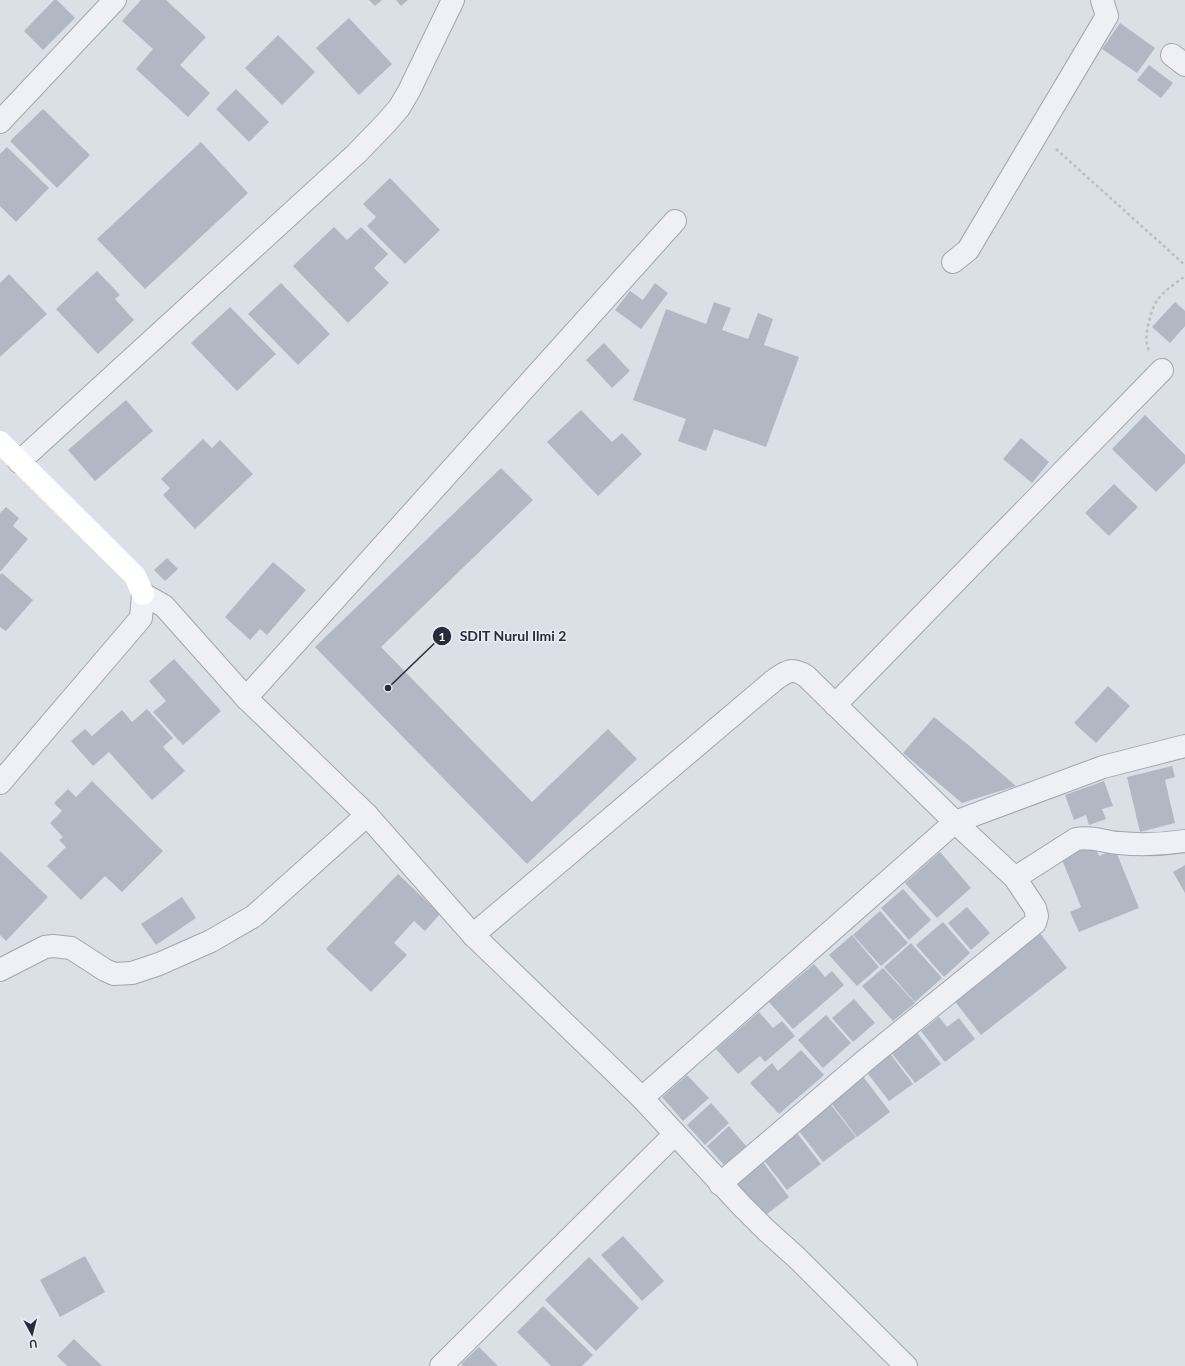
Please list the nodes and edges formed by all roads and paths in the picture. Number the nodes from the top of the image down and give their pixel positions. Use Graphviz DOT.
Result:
graph roads {
  1 [pos="115,0"];
  2 [pos="453,0"];
  3 [pos="1102,0"];
  4 [pos="0,122"];
  5 [pos="1038,133"];
  6 [pos="675,221"];
  7 [pos="953,262"];
  8 [pos="1185,265"];
  9 [pos="1185,276"];
  10 [pos="1162,370"];
  11 [pos="0,442"];
  12 [pos="19,462"];
  13 [pos="143,594"];
  14 [pos="246,698"];
  15 [pos="835,705"];
  16 [pos="1185,746"];
  17 [pos="0,783"];
  18 [pos="367,815"];
  19 [pos="955,822"];
  20 [pos="1185,841"];
  21 [pos="1016,878"];
  22 [pos="473,935"];
  23 [pos="0,970"];
  24 [pos="642,1098"];
  25 [pos="675,1134"];
  26 [pos="720,1184"];
  27 [pos="441,1366"];
  28 [pos="906,1366"];
  1 -- 4 [label="street"];
  2 -- 12 [label="street"];
  3 -- 5 [label="street"];
  5 -- 7 [label="street"];
  5 -- 8 [label="path"];
  6 -- 14 [label="street"];
  9 -- 10 [label="path"];
  10 -- 15 [label="street"];
  11 -- 12 [label="street"];
  12 -- 13 [label="street"];
  13 -- 14 [label="street"];
  13 -- 17 [label="street"];
  14 -- 18 [label="street"];
  15 -- 19 [label="street"];
  15 -- 22 [label="street"];
  16 -- 19 [label="street"];
  18 -- 22 [label="street"];
  18 -- 23 [label="street"];
  19 -- 21 [label="street"];
  19 -- 24 [label="street"];
  20 -- 21 [label="street"];
  21 -- 26 [label="street"];
  22 -- 24 [label="street"];
  24 -- 25 [label="street"];
  25 -- 26 [label="street"];
  25 -- 27 [label="street"];
  26 -- 28 [label="street"];
}
